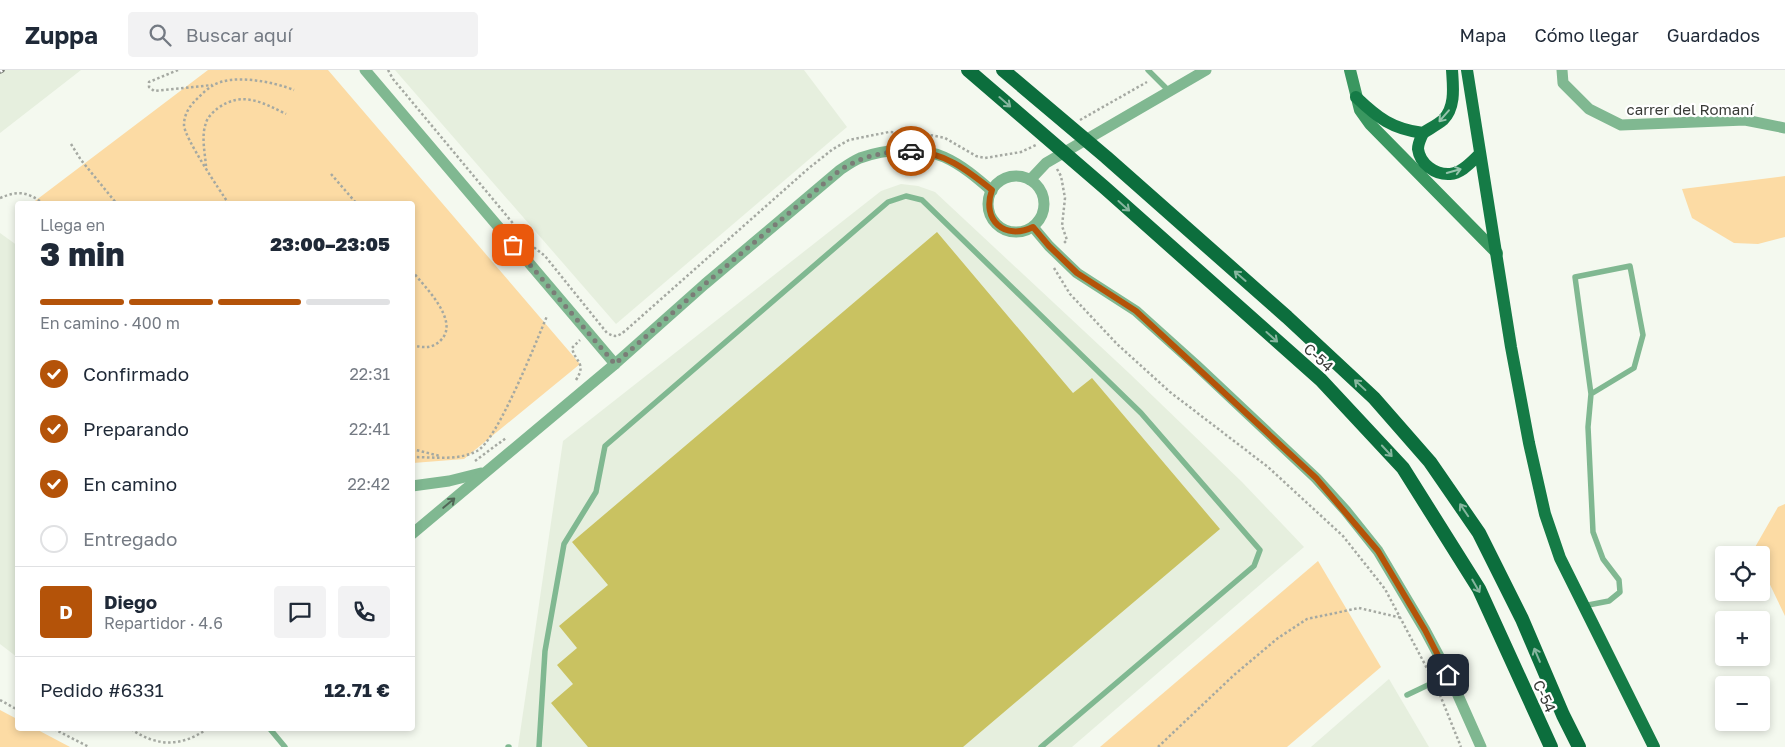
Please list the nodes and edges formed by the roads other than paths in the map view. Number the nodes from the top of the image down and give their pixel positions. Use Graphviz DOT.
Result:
graph roads {
  1 [pos="364,70"];
  2 [pos="968,70"];
  3 [pos="1002,70"];
  4 [pos="1148,70"];
  5 [pos="1206,70"];
  6 [pos="1452,70"];
  7 [pos="1467,70"];
  8 [pos="1562,70"];
  9 [pos="1354,74"];
  10 [pos="1169,91"];
  11 [pos="1356,97"];
  12 [pos="1785,128"];
  13 [pos="1423,133"];
  14 [pos="1480,154"];
  15 [pos="1030,180"];
  16 [pos="992,190"];
  17 [pos="1033,227"];
  18 [pos="1497,253"];
  19 [pos="615,364"];
  20 [pos="1591,394"];
  21 [pos="486,472"];
  22 [pos="415,486"];
  23 [pos="415,531"];
  24 [pos="1583,606"];
  25 [pos="1448,675"];
  26 [pos="1407,695"];
  27 [pos="272,731"];
  28 [pos="285,747"];
  29 [pos="538,747"];
  30 [pos="1041,747"];
  31 [pos="1480,747"];
  32 [pos="1551,747"];
  33 [pos="1579,747"];
  34 [pos="1654,747"];
  1 -- 19 [label="street"];
  2 -- 32 [label="highway, C-54 / C-54, one-way"];
  33 -- 3 [label="highway, C-54 / C-54, one-way"];
  4 -- 10 [label="lane"];
  5 -- 10 [label="street"];
  6 -- 13 [label="main road, one-way"];
  7 -- 14 [label="main road"];
  8 -- 12 [label="street, carrer del Romaní"];
  9 -- 11 [label="main road"];
  10 -- 15 [label="street"];
  11 -- 13 [label="main road"];
  11 -- 18 [label="main road"];
  13 -- 14 [label="main road, one-way"];
  14 -- 18 [label="main road"];
  15 -- 16 [label="street"];
  15 -- 17 [label="street"];
  16 -- 17 [label="street"];
  16 -- 19 [label="street"];
  17 -- 25 [label="street"];
  18 -- 24 [label="main road"];
  19 -- 21 [label="street"];
  20 -- 20 [label="lane"];
  20 -- 24 [label="lane"];
  21 -- 22 [label="street"];
  23 -- 21 [label="street, one-way"];
  24 -- 34 [label="main road"];
  25 -- 26 [label="lane"];
  25 -- 31 [label="street"];
  27 -- 28 [label="lane"];
  29 -- 30 [label="lane"];
}
